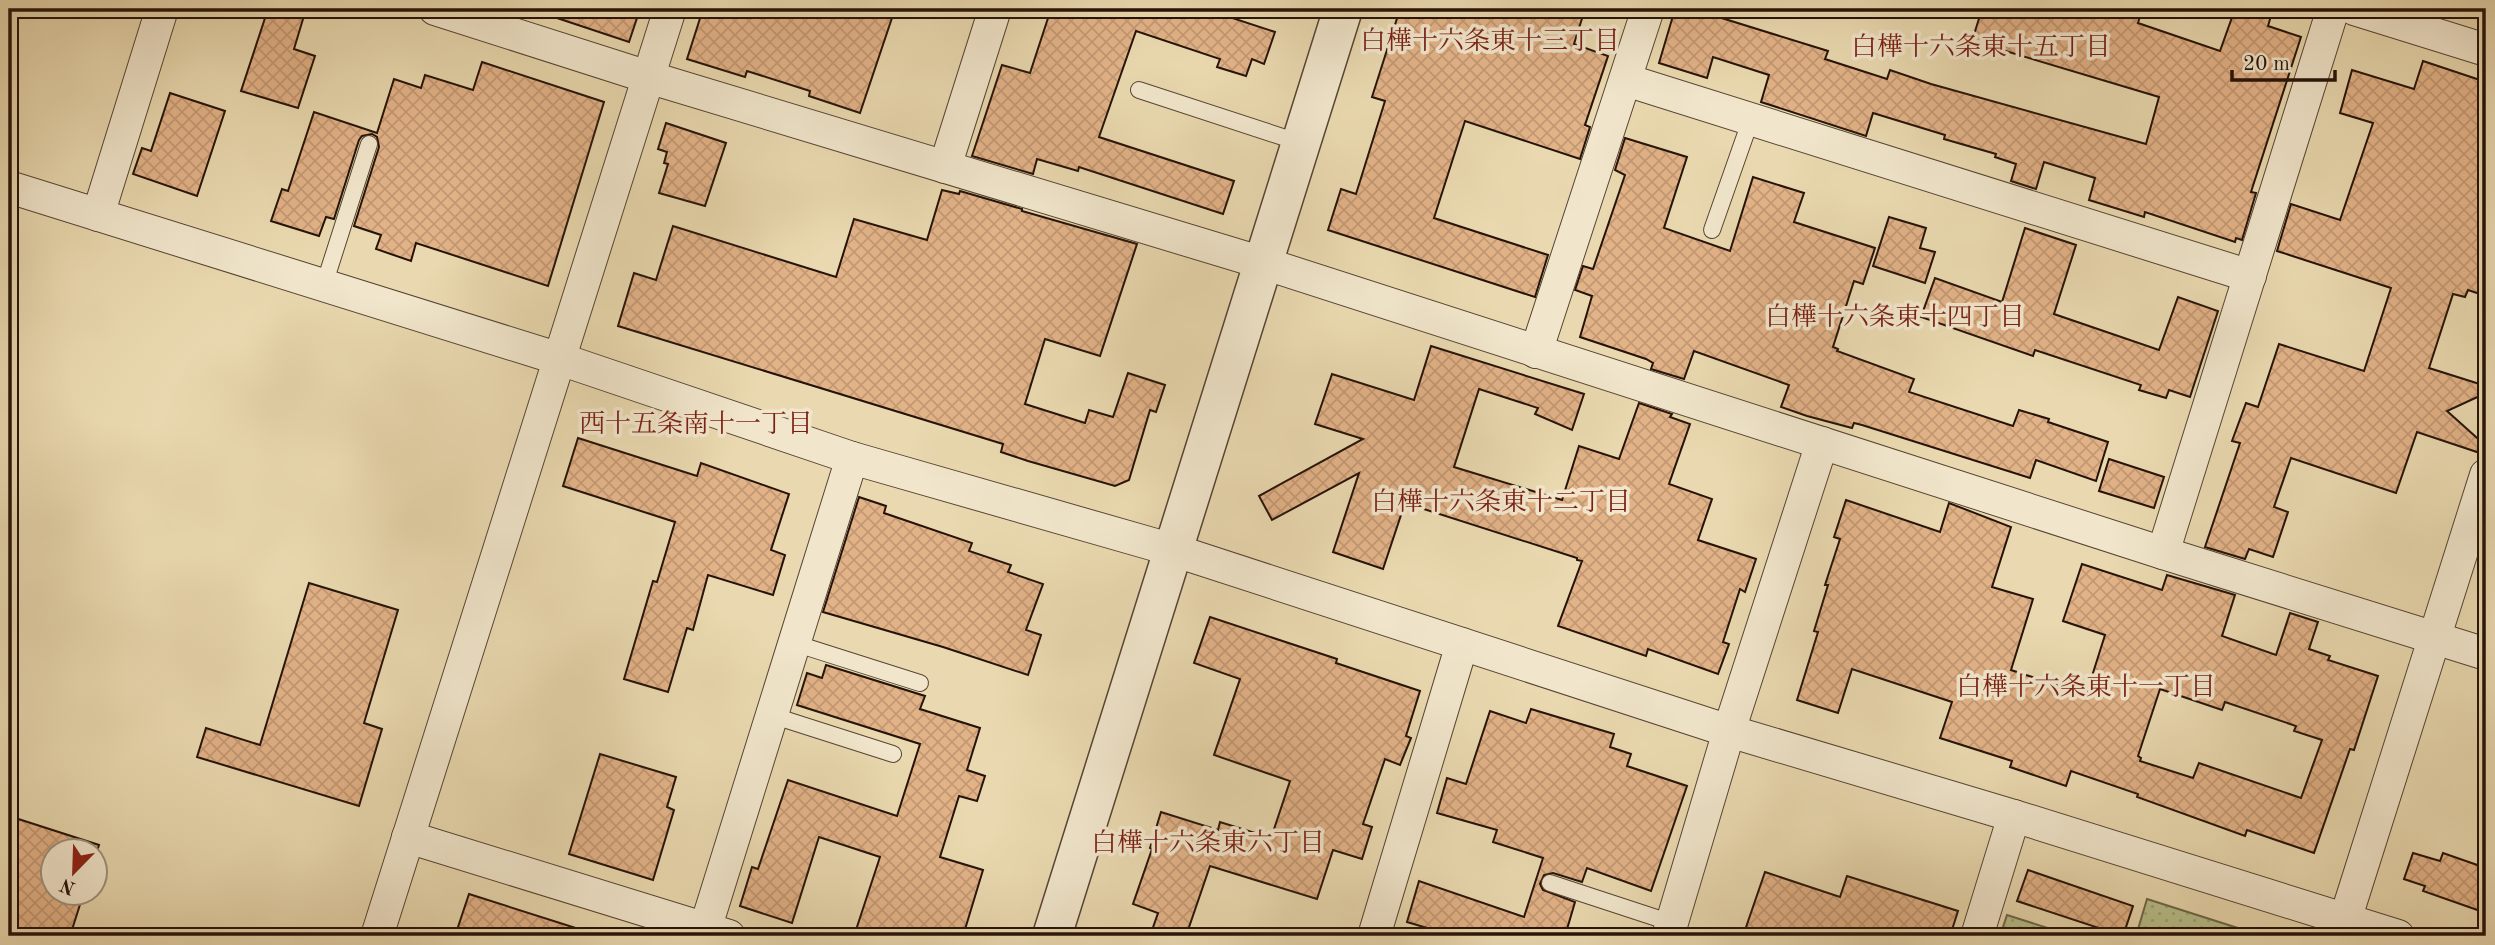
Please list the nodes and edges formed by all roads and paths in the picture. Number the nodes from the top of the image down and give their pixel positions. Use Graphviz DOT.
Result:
graph roads {
  1 [pos="162,9"];
  2 [pos="435,9"];
  3 [pos="670,9"];
  4 [pos="995,9"];
  5 [pos="1343,9"];
  6 [pos="1648,9"];
  7 [pos="2333,9"];
  8 [pos="2354,9"];
  9 [pos="2486,50"];
  10 [pos="648,77"];
  11 [pos="1626,80"];
  12 [pos="1139,90"];
  13 [pos="1751,119"];
  14 [pos="1301,142"];
  15 [pos="369,144"];
  16 [pos="945,167"];
  17 [pos="9,187"];
  18 [pos="98,215"];
  19 [pos="1712,230"];
  20 [pos="1263,262"];
  21 [pos="2250,276"];
  22 [pos="324,285"];
  23 [pos="1535,352"];
  24 [pos="560,359"];
  25 [pos="1822,443"];
  26 [pos="852,458"];
  27 [pos="2486,475"];
  28 [pos="1173,550"];
  29 [pos="2163,552"];
  30 [pos="2435,638"];
  31 [pos="794,643"];
  32 [pos="1462,644"];
  33 [pos="2486,654"];
  34 [pos="920,684"];
  35 [pos="771,715"];
  36 [pos="1729,731"];
  37 [pos="893,754"];
  38 [pos="2014,816"];
  39 [pos="408,836"];
  40 [pos="1550,883"];
  41 [pos="2343,928"];
  42 [pos="1670,930"];
  43 [pos="712,934"];
  44 [pos="377,936"];
  45 [pos="1052,936"];
  46 [pos="1374,936"];
  47 [pos="1977,936"];
  48 [pos="2398,936"];
  1 -- 18 [label="street"];
  2 -- 10 [label="street"];
  3 -- 10 [label="street"];
  4 -- 16 [label="street"];
  5 -- 14 [label="street"];
  6 -- 11 [label="street"];
  7 -- 21 [label="street"];
  8 -- 9 [label="street"];
  10 -- 16 [label="street"];
  10 -- 24 [label="street"];
  11 -- 13 [label="street"];
  11 -- 23 [label="street"];
  12 -- 14 [label="lane"];
  13 -- 19 [label="lane"];
  13 -- 21 [label="street"];
  14 -- 20 [label="street"];
  15 -- 22 [label="lane"];
  16 -- 20 [label="street"];
  17 -- 18 [label="street"];
  18 -- 22 [label="street"];
  20 -- 23 [label="street"];
  20 -- 28 [label="street"];
  21 -- 29 [label="street"];
  22 -- 24 [label="street"];
  23 -- 25 [label="street"];
  24 -- 26 [label="street"];
  24 -- 39 [label="street"];
  25 -- 29 [label="street"];
  25 -- 36 [label="street"];
  26 -- 28 [label="street"];
  26 -- 31 [label="street"];
  27 -- 30 [label="street"];
  28 -- 32 [label="street"];
  28 -- 45 [label="street"];
  29 -- 30 [label="street"];
  30 -- 33 [label="street"];
  30 -- 41 [label="street"];
  31 -- 34 [label="lane"];
  31 -- 35 [label="street"];
  32 -- 36 [label="street"];
  32 -- 46 [label="street"];
  35 -- 37 [label="lane"];
  35 -- 43 [label="street"];
  36 -- 38 [label="street"];
  36 -- 42 [label="street"];
  38 -- 41 [label="street"];
  38 -- 47 [label="street"];
  39 -- 43 [label="street"];
  39 -- 44 [label="street"];
  40 -- 42 [label="lane"];
  41 -- 48 [label="street"];
}
